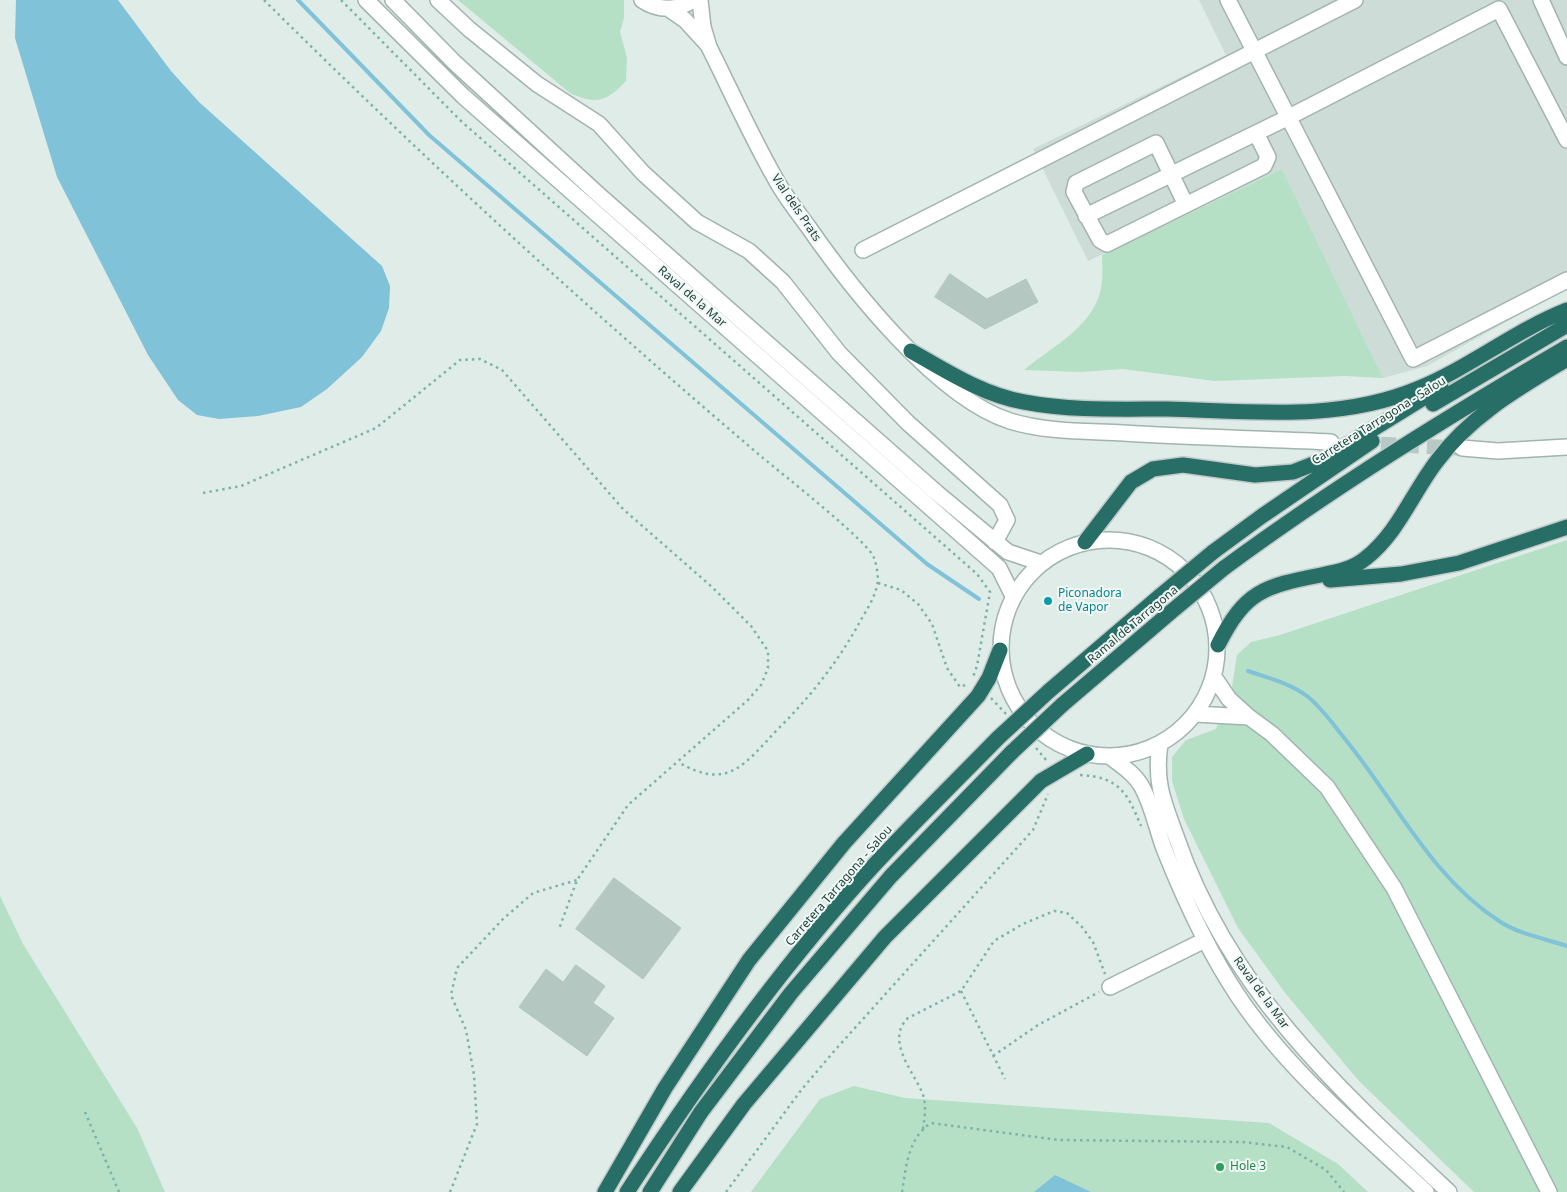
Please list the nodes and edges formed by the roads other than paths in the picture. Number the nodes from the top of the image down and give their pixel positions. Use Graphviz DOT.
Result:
graph roads {
  1 [pos="366,0"];
  2 [pos="394,0"];
  3 [pos="438,0"];
  4 [pos="642,0"];
  5 [pos="693,0"];
  6 [pos="700,0"];
  7 [pos="1228,0"];
  8 [pos="1355,0"];
  9 [pos="1541,0"];
  10 [pos="669,9"];
  11 [pos="709,47"];
  12 [pos="1254,51"];
  13 [pos="1567,57"];
  14 [pos="1288,117"];
  15 [pos="1256,133"];
  16 [pos="1567,140"];
  17 [pos="1171,174"];
  18 [pos="1186,204"];
  19 [pos="1086,216"];
  20 [pos="863,250"];
  21 [pos="1567,280"];
  22 [pos="1567,311"];
  23 [pos="1567,325"];
  24 [pos="1567,348"];
  25 [pos="911,351"];
  26 [pos="1567,359"];
  27 [pos="1331,442"];
  28 [pos="1567,447"];
  29 [pos="1462,448"];
  30 [pos="1567,528"];
  31 [pos="995,542"];
  32 [pos="1085,542"];
  33 [pos="1213,552"];
  34 [pos="1041,563"];
  35 [pos="1281,583"];
  36 [pos="1013,596"];
  37 [pos="1160,596"];
  38 [pos="1218,645"];
  39 [pos="1000,650"];
  40 [pos="1214,678"];
  41 [pos="1196,714"];
  42 [pos="1249,717"];
  43 [pos="1160,744"];
  44 [pos="1087,754"];
  45 [pos="1109,756"];
  46 [pos="1205,940"];
  47 [pos="1110,986"];
  48 [pos="605,1192"];
  49 [pos="627,1192"];
  50 [pos="650,1192"];
  51 [pos="680,1192"];
  52 [pos="1426,1192"];
  53 [pos="1449,1192"];
  54 [pos="1549,1192"];
  1 -- 36 [label="street, Raval de la Mar"];
  2 -- 31 [label="street, Raval de la Mar"];
  3 -- 31 [label="street"];
  4 -- 10 [label="street"];
  5 -- 10 [label="street"];
  6 -- 11 [label="street, Vial dels Prats"];
  7 -- 12 [label="street"];
  8 -- 12 [label="street"];
  9 -- 13 [label="street"];
  10 -- 11 [label="street, Vial dels Prats"];
  11 -- 25 [label="street, Vial dels Prats"];
  12 -- 14 [label="street"];
  12 -- 20 [label="street"];
  14 -- 15 [label="street"];
  14 -- 16 [label="street"];
  14 -- 21 [label="street"];
  15 -- 17 [label="street"];
  15 -- 18 [label="street"];
  17 -- 18 [label="street"];
  17 -- 19 [label="street"];
  17 -- 19 [label="street"];
  18 -- 19 [label="street"];
  22 -- 25 [label="highway"];
  22 -- 32 [label="highway"];
  23 -- 33 [label="highway, Carretera Tarragona - Salou"];
  24 -- 50 [label="highway, Ramal de Tarragona, bridge"];
  25 -- 27 [label="street, Vial dels Prats"];
  26 -- 35 [label="highway"];
  28 -- 29 [label="street"];
  30 -- 35 [label="highway"];
  31 -- 34 [label="street, Raval de la Mar"];
  32 -- 34 [label="street"];
  32 -- 38 [label="street"];
  33 -- 37 [label="highway, Ramal de Tarragona, bridge"];
  34 -- 36 [label="street"];
  35 -- 38 [label="highway"];
  36 -- 39 [label="street"];
  37 -- 49 [label="highway, Carretera Tarragona - Salou, bridge"];
  38 -- 40 [label="street"];
  39 -- 44 [label="street"];
  39 -- 48 [label="highway"];
  40 -- 41 [label="street"];
  40 -- 42 [label="street"];
  41 -- 42 [label="street"];
  41 -- 43 [label="street"];
  42 -- 54 [label="street"];
  43 -- 45 [label="street"];
  43 -- 53 [label="street, Raval de la Mar"];
  44 -- 45 [label="street"];
  44 -- 51 [label="highway"];
  45 -- 46 [label="street, Raval de la Mar"];
  46 -- 47 [label="street"];
  46 -- 52 [label="street, Raval de la Mar"];
}
